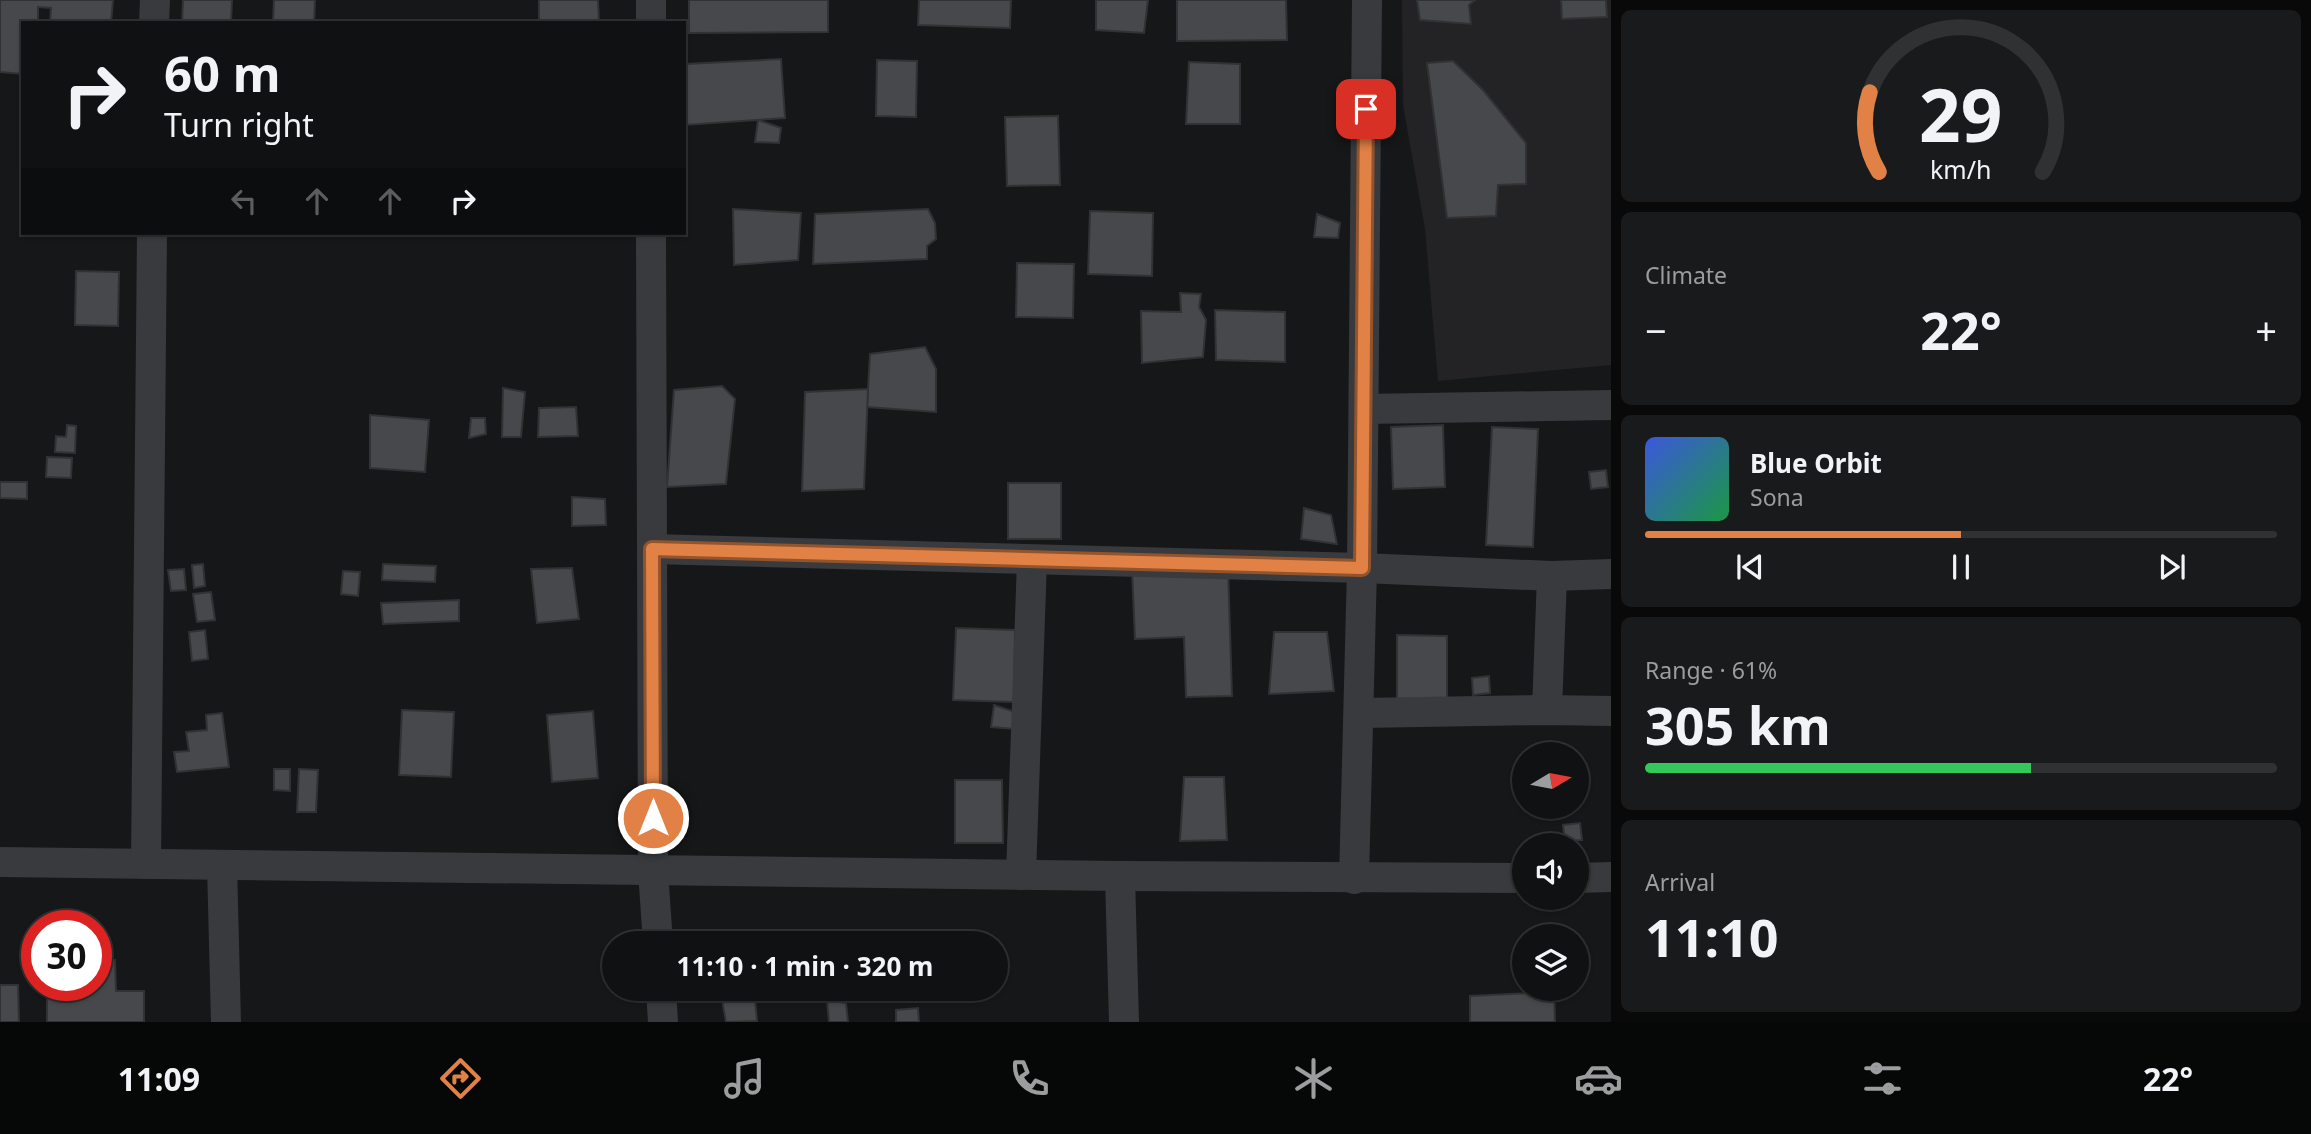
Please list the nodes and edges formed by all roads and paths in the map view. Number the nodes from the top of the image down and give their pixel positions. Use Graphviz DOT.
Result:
graph roads {
  1 [pos="155,0"];
  2 [pos="651,0"];
  3 [pos="1367,0"];
  4 [pos="154,21"];
  5 [pos="651,21"];
  6 [pos="152,235"];
  7 [pos="651,235"];
  8 [pos="1611,405"];
  9 [pos="1364,409"];
  10 [pos="652,549"];
  11 [pos="1032,560"];
  12 [pos="1362,568"];
  13 [pos="1611,574"];
  14 [pos="1552,576"];
  15 [pos="1547,710"];
  16 [pos="1611,711"];
  17 [pos="1360,713"];
  18 [pos="0,862"];
  19 [pos="146,864"];
  20 [pos="222,865"];
  21 [pos="653,871"];
  22 [pos="1021,875"];
  23 [pos="1120,876"];
  24 [pos="1611,877"];
  25 [pos="1512,878"];
  26 [pos="1589,878"];
  27 [pos="1354,879"];
  28 [pos="657,931"];
  29 [pos="662,1001"];
  30 [pos="226,1022"];
  31 [pos="663,1022"];
  32 [pos="1124,1022"];
  1 -- 4 [label="street"];
  2 -- 5 [label="street"];
  3 -- 9 [label="street"];
  6 -- 19 [label="street"];
  7 -- 10 [label="street"];
  8 -- 9 [label="street"];
  9 -- 12 [label="street"];
  10 -- 11 [label="street"];
  10 -- 21 [label="street"];
  11 -- 12 [label="street"];
  11 -- 22 [label="street"];
  12 -- 14 [label="street"];
  12 -- 17 [label="street"];
  13 -- 14 [label="street"];
  14 -- 15 [label="street"];
  15 -- 16 [label="street"];
  15 -- 17 [label="street"];
  17 -- 27 [label="street"];
  18 -- 19 [label="street"];
  19 -- 20 [label="street"];
  20 -- 21 [label="street"];
  20 -- 30 [label="street"];
  21 -- 22 [label="street"];
  21 -- 28 [label="street"];
  22 -- 23 [label="street"];
  23 -- 27 [label="street"];
  23 -- 32 [label="street"];
  24 -- 26 [label="street"];
  25 -- 27 [label="street"];
  29 -- 31 [label="street"];
}
